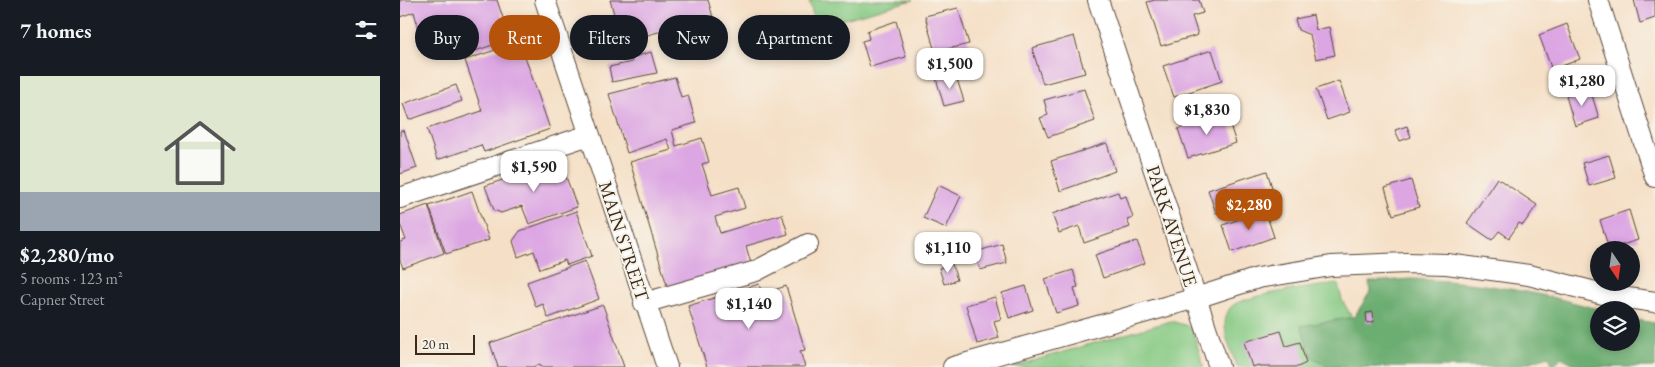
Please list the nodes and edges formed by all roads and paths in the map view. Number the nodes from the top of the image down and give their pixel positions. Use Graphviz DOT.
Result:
graph roads {
  1 [pos="545,0"];
  2 [pos="1098,0"];
  3 [pos="1598,0"];
  4 [pos="589,135"];
  5 [pos="1655,177"];
  6 [pos="400,198"];
  7 [pos="808,244"];
  8 [pos="1196,298"];
  9 [pos="644,302"];
  10 [pos="1655,302"];
  11 [pos="667,367"];
  12 [pos="953,367"];
  13 [pos="1219,367"];
  1 -- 4 [label="street, MAIN STREET"];
  2 -- 8 [label="street, PARK AVENUE"];
  3 -- 5 [label="street"];
  4 -- 6 [label="street"];
  4 -- 9 [label="street, MAIN STREET"];
  7 -- 9 [label="street"];
  8 -- 10 [label="street"];
  8 -- 12 [label="street"];
  8 -- 13 [label="street, PARK AVENUE"];
  9 -- 11 [label="street, MAIN STREET"];
}
